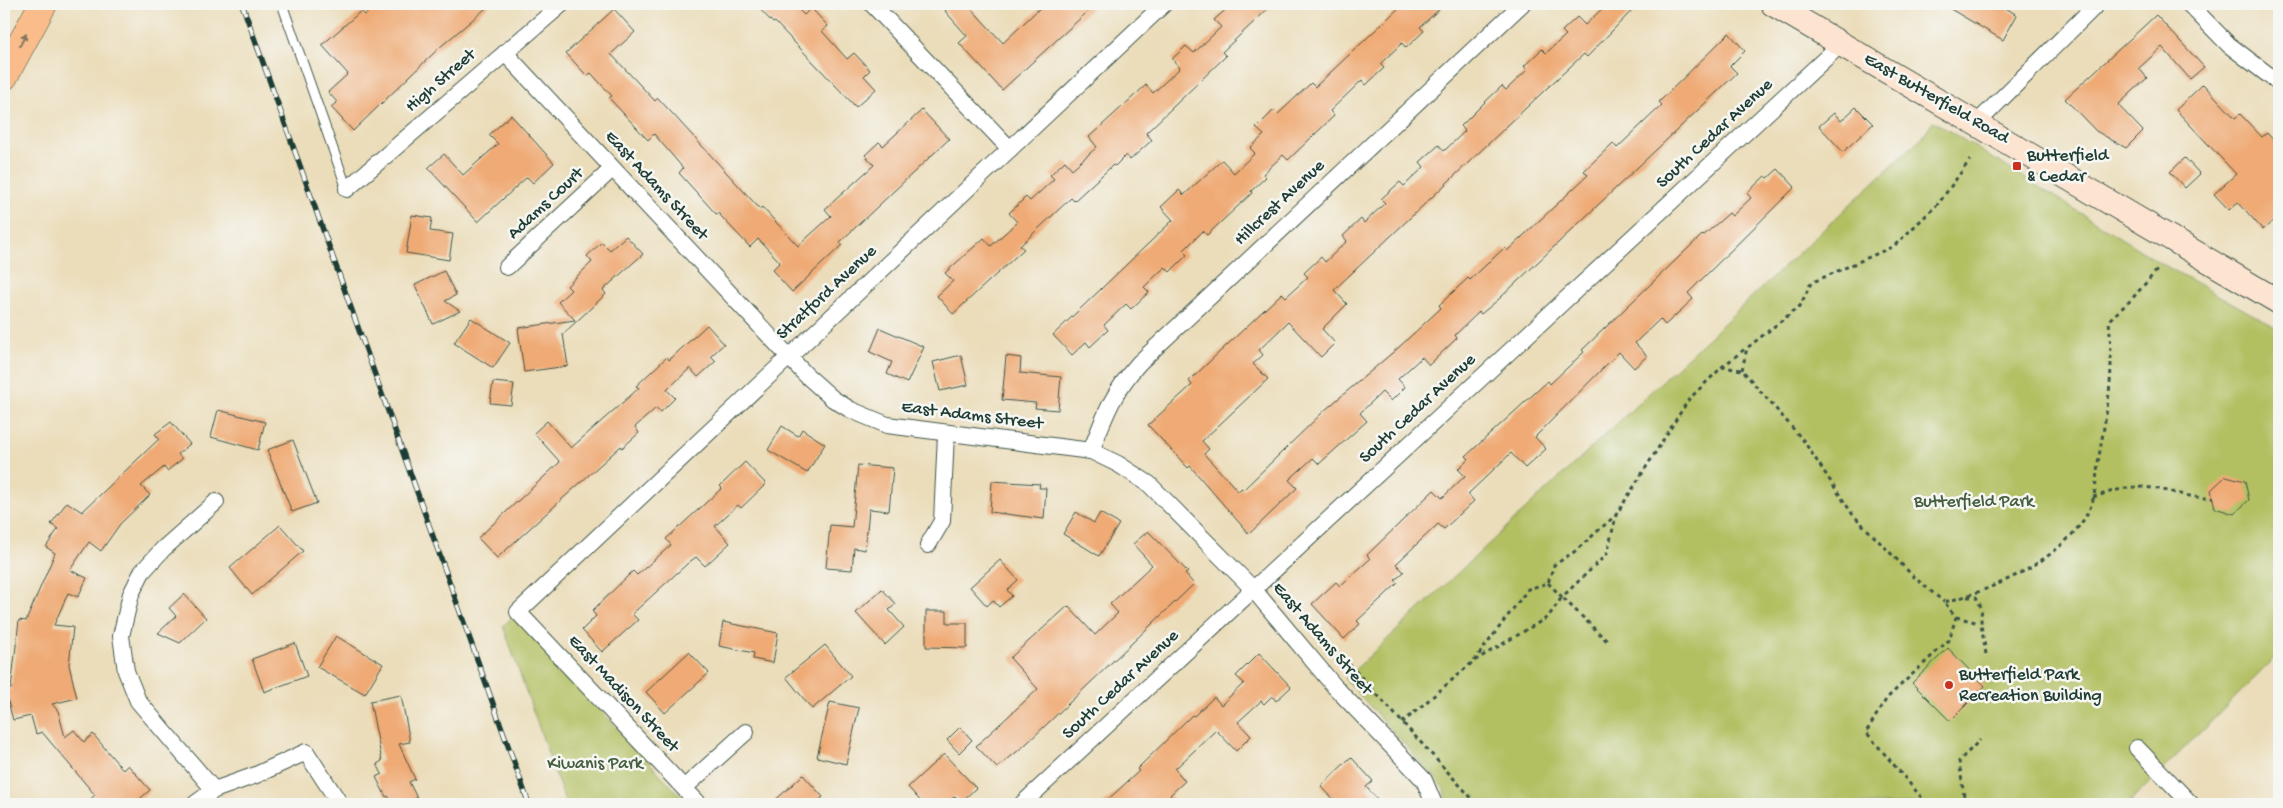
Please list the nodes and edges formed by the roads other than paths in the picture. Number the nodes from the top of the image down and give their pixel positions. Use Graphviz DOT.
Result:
graph roads {
  1 [pos="43,4"];
  2 [pos="282,4"];
  3 [pos="562,4"];
  4 [pos="872,4"];
  5 [pos="1164,4"];
  6 [pos="1522,4"];
  7 [pos="1773,4"];
  8 [pos="2097,4"];
  9 [pos="2189,4"];
  10 [pos="1841,44"];
  11 [pos="505,53"];
  12 [pos="4,76"];
  13 [pos="2279,83"];
  14 [pos="1976,124"];
  15 [pos="1010,149"];
  16 [pos="612,169"];
  17 [pos="347,189"];
  18 [pos="507,267"];
  19 [pos="2279,302"];
  20 [pos="789,356"];
  21 [pos="946,434"];
  22 [pos="1091,451"];
  23 [pos="216,502"];
  24 [pos="928,545"];
  25 [pos="1253,589"];
  26 [pos="518,612"];
  27 [pos="746,732"];
  28 [pos="2137,748"];
  29 [pos="684,788"];
  30 [pos="214,790"];
  31 [pos="196,804"];
  32 [pos="340,804"];
  33 [pos="699,804"];
  34 [pos="1022,804"];
  35 [pos="1434,804"];
  36 [pos="2191,804"];
  12 -- 1 [label="highway, one-way"];
  2 -- 17 [label="lane"];
  3 -- 11 [label="street, High Street"];
  4 -- 15 [label="street"];
  5 -- 15 [label="street, Stratford Avenue"];
  6 -- 22 [label="street, Hillcrest Avenue"];
  7 -- 10 [label="main road, East Butterfield Road"];
  8 -- 14 [label="street"];
  9 -- 13 [label="street"];
  10 -- 14 [label="main road, East Butterfield Road"];
  10 -- 25 [label="street, South Cedar Avenue"];
  11 -- 16 [label="street, East Adams Street"];
  11 -- 17 [label="street, High Street"];
  14 -- 19 [label="main road, East Butterfield Road"];
  15 -- 20 [label="street, Stratford Avenue"];
  16 -- 18 [label="street, Adams Court"];
  16 -- 20 [label="street, East Adams Street"];
  20 -- 21 [label="street, East Adams Street"];
  20 -- 26 [label="street, Stratford Avenue"];
  21 -- 22 [label="street, East Adams Street"];
  21 -- 24 [label="street"];
  22 -- 25 [label="street, East Adams Street"];
  23 -- 30 [label="street"];
  25 -- 34 [label="street, South Cedar Avenue"];
  25 -- 35 [label="street, East Adams Street"];
  26 -- 29 [label="street, East Madison Street"];
  27 -- 29 [label="street"];
  28 -- 36 [label="street"];
  29 -- 33 [label="street, East Madison Street"];
  30 -- 31 [label="street"];
  30 -- 32 [label="street"];
}
